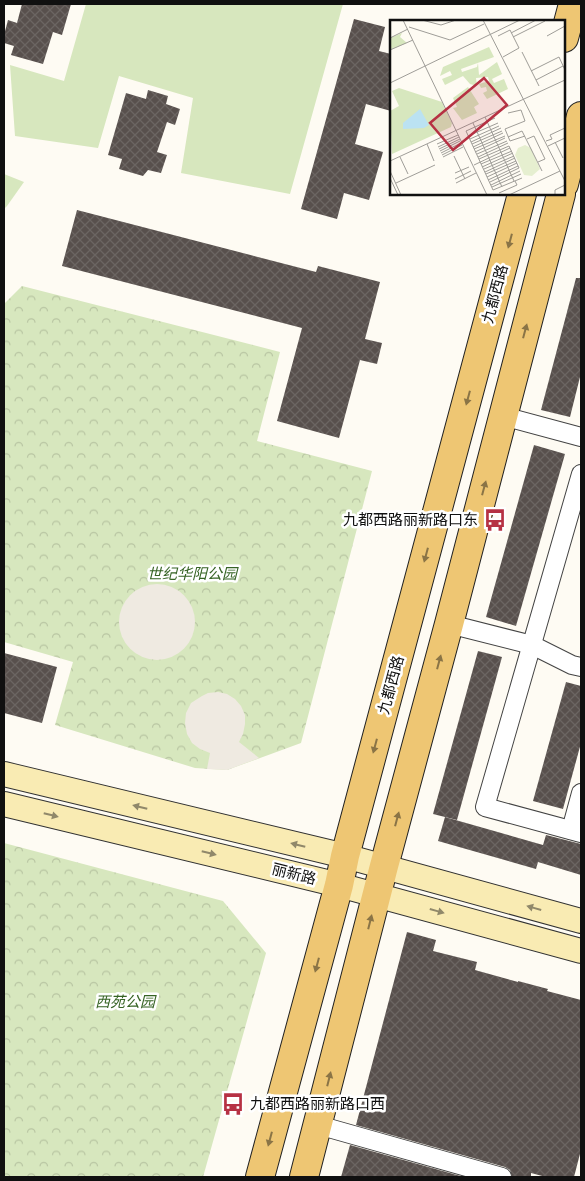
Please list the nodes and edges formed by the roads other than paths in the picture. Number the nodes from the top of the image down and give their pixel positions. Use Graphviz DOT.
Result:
graph roads {
  1 [pos="573,4"];
  2 [pos="565,34"];
  3 [pos="581,116"];
  4 [pos="565,180"];
  5 [pos="522,195"];
  6 [pos="561,195"];
  7 [pos="503,416"];
  8 [pos="581,437"];
  9 [pos="581,474"];
  10 [pos="449,624"];
  11 [pos="532,645"];
  12 [pos="581,667"];
  13 [pos="4,774"];
  14 [pos="581,793"];
  15 [pos="4,804"];
  16 [pos="576,831"];
  17 [pos="345,856"];
  18 [pos="384,866"];
  19 [pos="339,885"];
  20 [pos="377,894"];
  21 [pos="581,921"];
  22 [pos="581,951"];
  23 [pos="318,1125"];
  24 [pos="260,1177"];
  25 [pos="304,1177"];
  26 [pos="502,1177"];
  1 -- 2 [label="main road"];
  3 -- 4 [label="main road"];
  5 -- 17 [label="main road, 九都西路, one-way"];
  7 -- 6 [label="main road, one-way"];
  7 -- 8 [label="street"];
  10 -- 7 [label="main road, one-way"];
  9 -- 11 [label="street"];
  10 -- 11 [label="street"];
  18 -- 10 [label="main road, one-way"];
  11 -- 12 [label="street"];
  11 -- 16 [label="street"];
  17 -- 13 [label="main road, 丽新路, one-way"];
  14 -- 16 [label="street"];
  15 -- 19 [label="main road, 丽新路, one-way"];
  17 -- 18 [label="main road, 丽新路"];
  17 -- 19 [label="main road, 九都西路"];
  18 -- 20 [label="main road"];
  21 -- 18 [label="main road, 丽新路, one-way"];
  19 -- 20 [label="main road, 丽新路"];
  19 -- 24 [label="main road, 九都西路, one-way"];
  20 -- 22 [label="main road, 丽新路, one-way"];
  23 -- 20 [label="main road, one-way"];
  23 -- 25 [label="main road"];
  23 -- 26 [label="street"];
}
